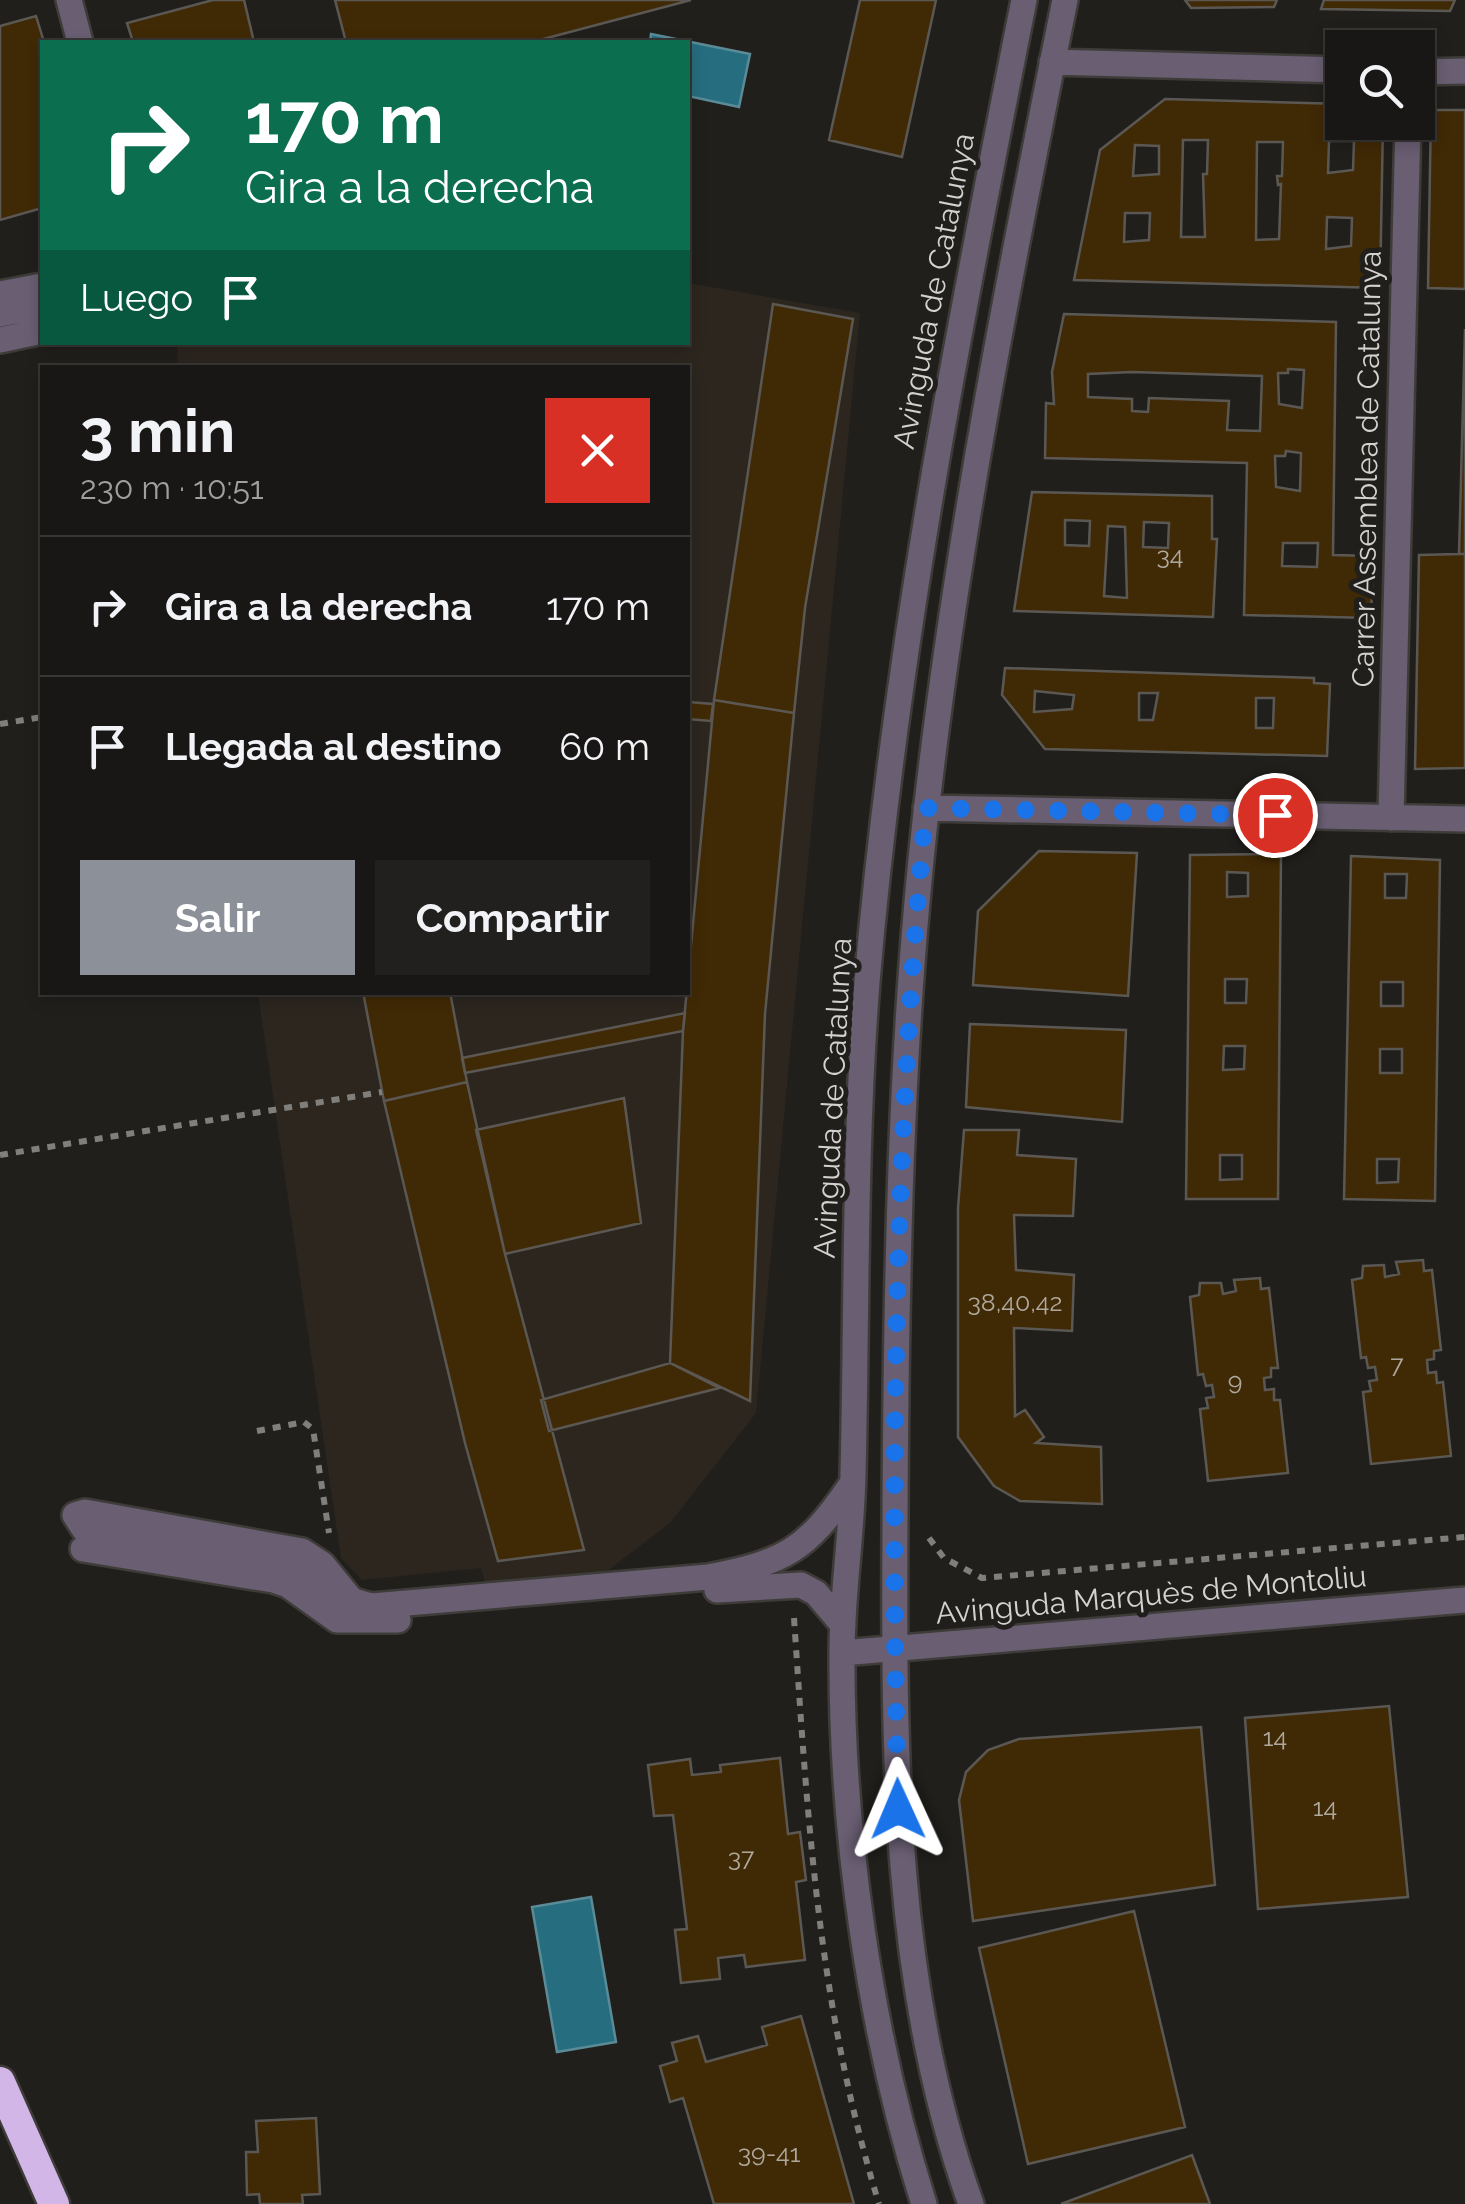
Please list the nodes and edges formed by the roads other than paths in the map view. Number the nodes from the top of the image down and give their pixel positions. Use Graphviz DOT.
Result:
graph roads {
  1 [pos="68,0"];
  2 [pos="86,0"];
  3 [pos="1024,0"];
  4 [pos="1065,0"];
  5 [pos="79,40"];
  6 [pos="96,40"];
  7 [pos="1052,62"];
  8 [pos="1325,70"];
  9 [pos="1465,71"];
  10 [pos="1435,72"];
  11 [pos="1408,140"];
  12 [pos="40,286"];
  13 [pos="0,294"];
  14 [pos="40,306"];
  15 [pos="0,314"];
  16 [pos="40,331"];
  17 [pos="0,340"];
  18 [pos="926,808"];
  19 [pos="1391,818"];
  20 [pos="1465,819"];
  21 [pos="854,1480"];
  22 [pos="75,1515"];
  23 [pos="83,1549"];
  24 [pos="1465,1600"];
  25 [pos="842,1625"];
  26 [pos="894,1649"];
  27 [pos="842,1653"];
  28 [pos="0,2082"];
  29 [pos="54,2204"];
  30 [pos="924,2204"];
  31 [pos="972,2204"];
  1 -- 5 [label="street"];
  2 -- 6 [label="street"];
  3 -- 21 [label="street, Avinguda de Catalunya"];
  4 -- 7 [label="street"];
  7 -- 8 [label="street"];
  7 -- 18 [label="street"];
  9 -- 10 [label="street"];
  11 -- 19 [label="street, Carrer Assemblea de Catalunya"];
  12 -- 13 [label="street"];
  14 -- 15 [label="street"];
  16 -- 17 [label="street"];
  18 -- 19 [label="street"];
  18 -- 26 [label="street"];
  19 -- 20 [label="street"];
  21 -- 22 [label="street"];
  21 -- 25 [label="street, Avinguda de Catalunya"];
  23 -- 25 [label="street"];
  24 -- 26 [label="street, Avinguda Marquès de Montoliu"];
  25 -- 27 [label="street, Avinguda de Catalunya"];
  26 -- 27 [label="street, Avinguda Marquès de Montoliu"];
  26 -- 31 [label="street"];
  27 -- 30 [label="street, Avinguda de Catalunya"];
  28 -- 29 [label="highway"];
}
